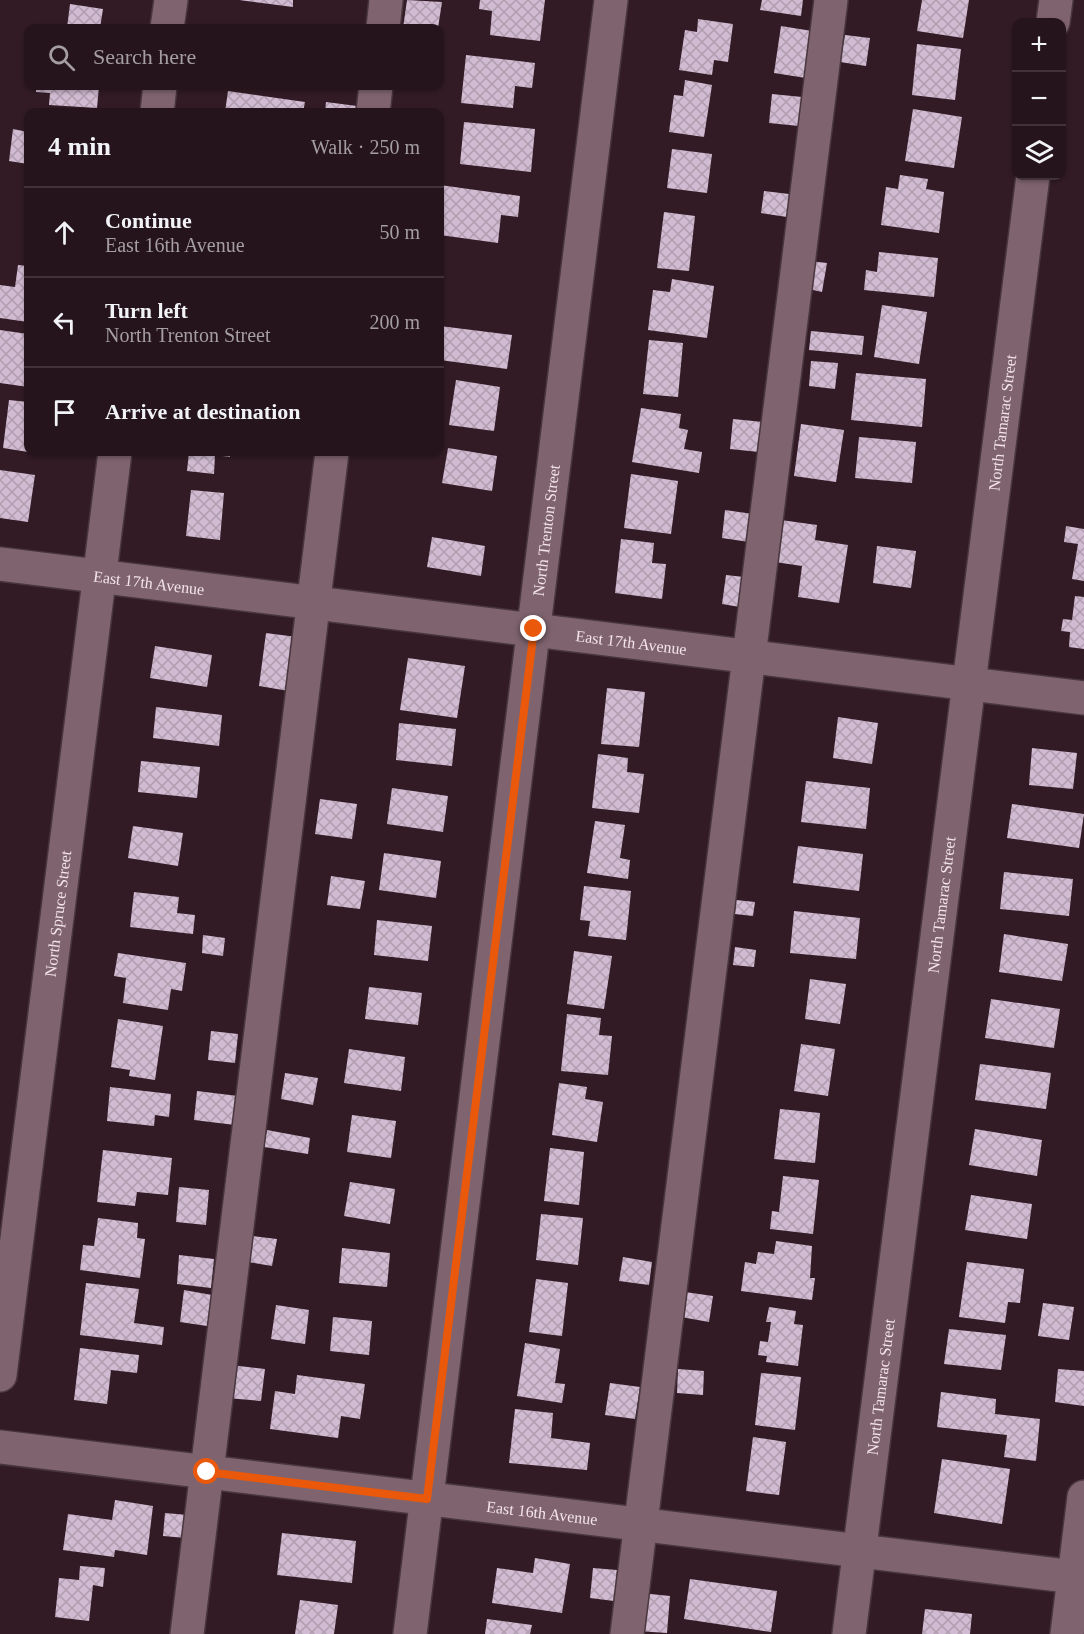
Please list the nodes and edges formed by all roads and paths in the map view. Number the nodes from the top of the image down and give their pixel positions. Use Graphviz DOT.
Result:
graph roads {
  1 [pos="171,0"];
  2 [pos="386,0"];
  3 [pos="611,0"];
  4 [pos="831,0"];
  5 [pos="1056,0"];
  6 [pos="1054,18"];
  7 [pos="168,24"];
  8 [pos="383,24"];
  9 [pos="160,90"];
  10 [pos="376,90"];
  11 [pos="157,108"];
  12 [pos="373,108"];
  13 [pos="1032,180"];
  14 [pos="115,456"];
  15 [pos="332,456"];
  16 [pos="0,564"];
  17 [pos="100,575"];
  18 [pos="314,602"];
  19 [pos="534,629"];
  20 [pos="751,657"];
  21 [pos="969,683"];
  22 [pos="1084,698"];
  23 [pos="0,1375"];
  24 [pos="0,1447"];
  25 [pos="207,1472"];
  26 [pos="1084,1497"];
  27 [pos="427,1499"];
  28 [pos="641,1523"];
  29 [pos="860,1550"];
  30 [pos="1079,1578"];
  31 [pos="187,1634"];
  32 [pos="410,1634"];
  33 [pos="627,1634"];
  34 [pos="849,1634"];
  35 [pos="1067,1634"];
  1 -- 7 [label="street"];
  2 -- 8 [label="street"];
  3 -- 19 [label="street, North Trenton Street"];
  4 -- 20 [label="street"];
  5 -- 6 [label="street"];
  9 -- 11 [label="street"];
  10 -- 12 [label="street"];
  13 -- 21 [label="street, North Tamarac Street"];
  14 -- 17 [label="street, North Spruce Street"];
  15 -- 18 [label="street"];
  16 -- 17 [label="street, East 17th Avenue"];
  17 -- 18 [label="street, East 17th Avenue"];
  17 -- 23 [label="street, North Spruce Street"];
  18 -- 19 [label="street, East 17th Avenue"];
  18 -- 25 [label="street"];
  19 -- 20 [label="street, East 17th Avenue"];
  19 -- 27 [label="street, North Trenton Street"];
  20 -- 21 [label="street, East 17th Avenue"];
  20 -- 28 [label="street"];
  21 -- 22 [label="street, East 17th Avenue"];
  21 -- 29 [label="street, North Tamarac Street"];
  24 -- 25 [label="street, East 16th Avenue"];
  25 -- 27 [label="street, East 16th Avenue"];
  25 -- 31 [label="street"];
  26 -- 30 [label="street"];
  27 -- 28 [label="street, East 16th Avenue"];
  27 -- 32 [label="street, North Trenton Street"];
  28 -- 29 [label="street, East 16th Avenue"];
  28 -- 33 [label="street"];
  29 -- 30 [label="street, East 16th Avenue"];
  29 -- 34 [label="street, North Tamarac Street"];
  30 -- 35 [label="street"];
}
